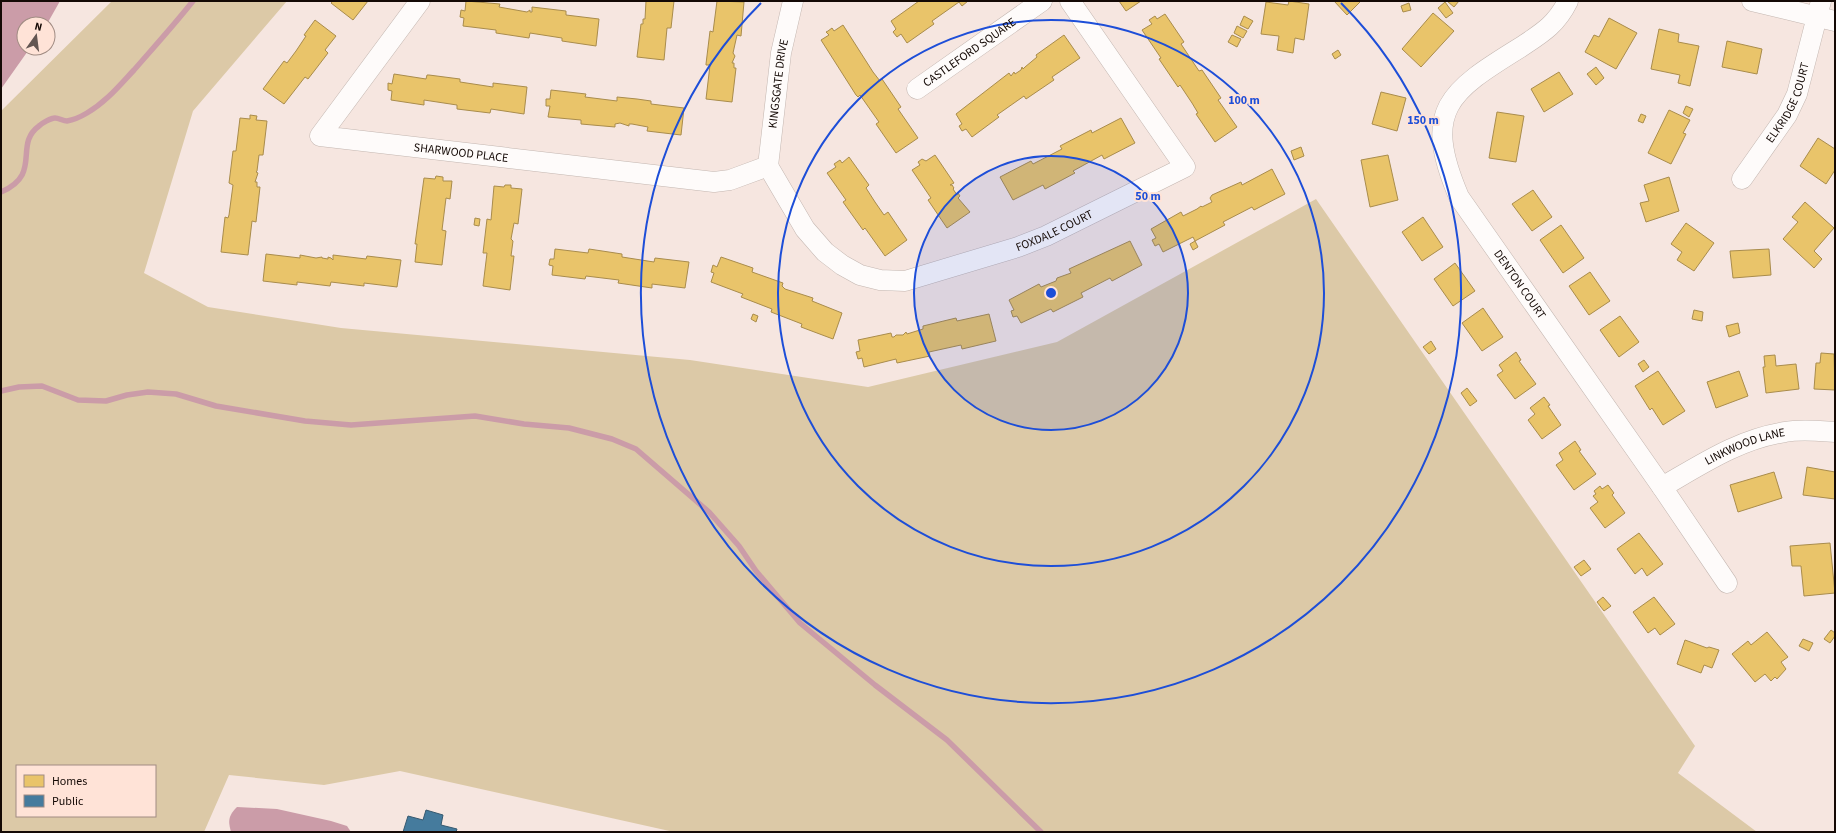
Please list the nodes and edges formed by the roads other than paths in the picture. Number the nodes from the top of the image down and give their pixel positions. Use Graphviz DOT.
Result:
graph roads {
  1 [pos="420,1"];
  2 [pos="793,1"];
  3 [pos="1042,1"];
  4 [pos="1070,1"];
  5 [pos="1568,1"];
  6 [pos="1752,1"];
  7 [pos="1825,13"];
  8 [pos="917,89"];
  9 [pos="768,166"];
  10 [pos="1742,179"];
  11 [pos="1835,432"];
  12 [pos="1662,487"];
  13 [pos="1728,583"];
  1 -- 9 [label="street, SHARWOOD PLACE"];
  2 -- 9 [label="street, KINGSGATE DRIVE"];
  3 -- 8 [label="street, CASTLEFORD SQUARE"];
  4 -- 9 [label="street, FOXDALE COURT"];
  5 -- 12 [label="street, DENTON COURT"];
  6 -- 7 [label="street"];
  7 -- 10 [label="street, ELKRIDGE COURT"];
  11 -- 12 [label="street, LINKWOOD LANE"];
  12 -- 13 [label="street, DENTON COURT"];
}
